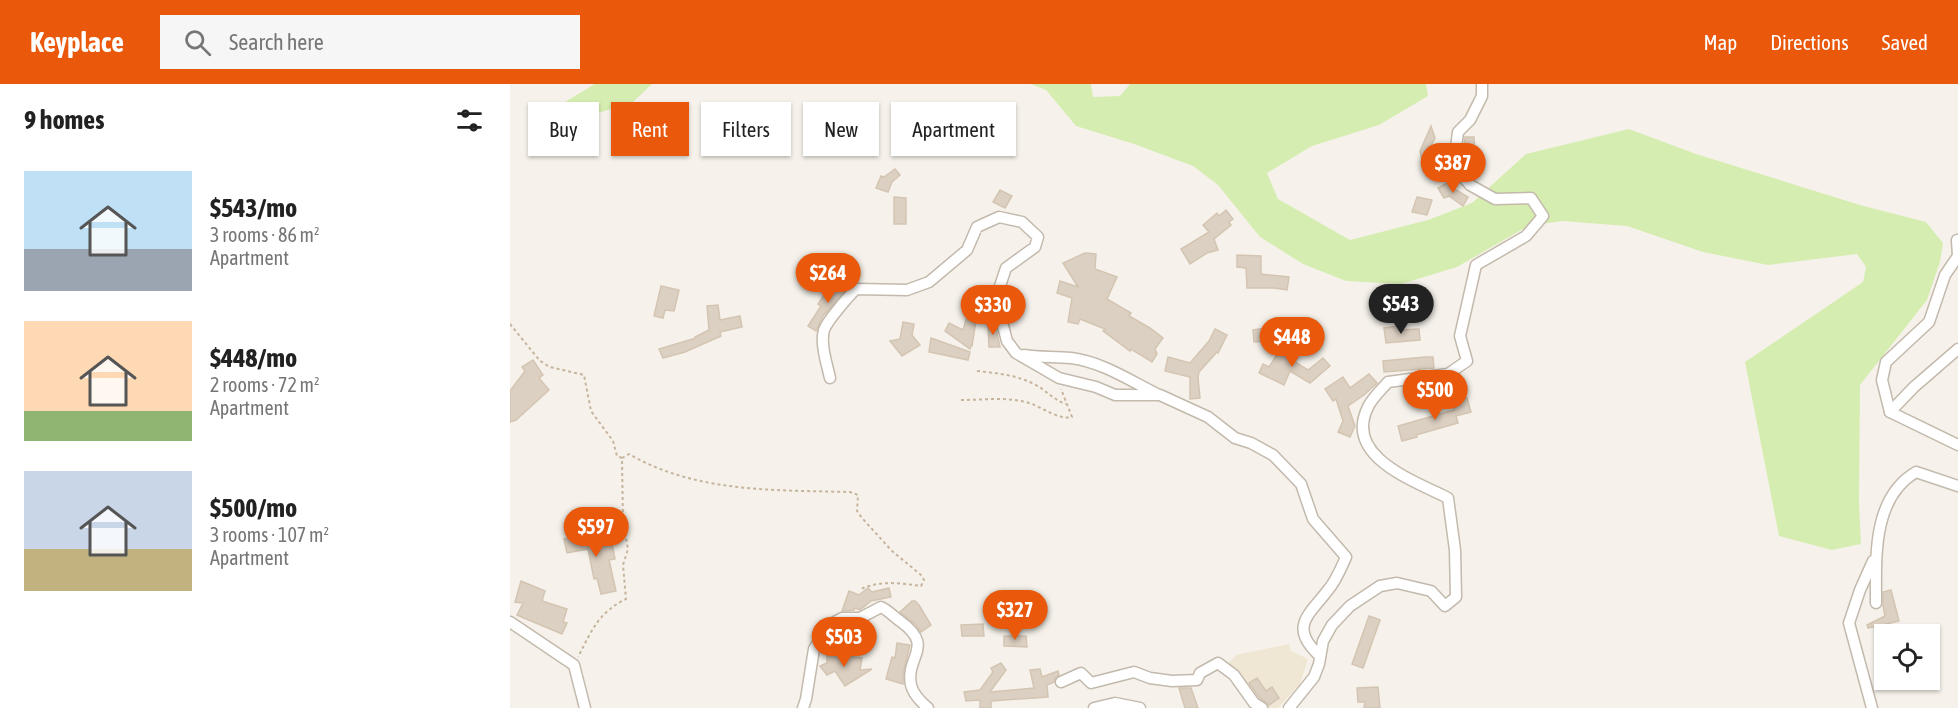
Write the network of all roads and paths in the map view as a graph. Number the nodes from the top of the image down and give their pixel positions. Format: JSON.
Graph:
{"nodes":[{"id":1,"x":1482,"y":84,"type":"edge"},
{"id":2,"x":1957,"y":240,"type":"edge"},
{"id":3,"x":510,"y":324,"type":"edge"},
{"id":4,"x":1958,"y":349,"type":"edge"},
{"id":5,"x":1016,"y":353,"type":"junction"},
{"id":6,"x":977,"y":371,"type":"dead end"},
{"id":7,"x":830,"y":378,"type":"dead end"},
{"id":8,"x":1059,"y":378,"type":"junction"},
{"id":9,"x":1160,"y":395,"type":"junction"},
{"id":10,"x":961,"y":400,"type":"dead end"},
{"id":11,"x":1066,"y":405,"type":"junction"},
{"id":12,"x":1890,"y":412,"type":"junction"},
{"id":13,"x":1958,"y":445,"type":"edge"},
{"id":14,"x":622,"y":458,"type":"junction"},
{"id":15,"x":1958,"y":486,"type":"edge"},
{"id":16,"x":1877,"y":552,"type":"junction"},
{"id":17,"x":860,"y":590,"type":"dead end"},
{"id":18,"x":1876,"y":603,"type":"dead end"},
{"id":19,"x":510,"y":622,"type":"edge"},
{"id":20,"x":1320,"y":656,"type":"junction"},
{"id":21,"x":574,"y":665,"type":"junction"},
{"id":22,"x":1061,"y":682,"type":"dead end"},
{"id":23,"x":585,"y":708,"type":"edge"},
{"id":24,"x":802,"y":708,"type":"edge"},
{"id":25,"x":928,"y":708,"type":"edge"},
{"id":26,"x":1094,"y":708,"type":"edge"},
{"id":27,"x":1140,"y":708,"type":"edge"},
{"id":28,"x":1262,"y":708,"type":"edge"},
{"id":29,"x":1289,"y":708,"type":"edge"},
{"id":30,"x":1872,"y":708,"type":"edge"}],
"edges":[{"from":1,"to":20,"type":"street"},
{"from":2,"to":12,"type":"street"},
{"from":3,"to":14,"type":"path"},
{"from":4,"to":12,"type":"street"},
{"from":5,"to":7,"type":"street"},
{"from":5,"to":8,"type":"street"},
{"from":5,"to":9,"type":"street"},
{"from":6,"to":11,"type":"path"},
{"from":8,"to":9,"type":"street"},
{"from":8,"to":11,"type":"path"},
{"from":9,"to":20,"type":"street"},
{"from":10,"to":11,"type":"path"},
{"from":12,"to":13,"type":"street"},
{"from":14,"to":17,"type":"path"},
{"from":14,"to":21,"type":"path"},
{"from":15,"to":16,"type":"street"},
{"from":16,"to":18,"type":"street"},
{"from":16,"to":30,"type":"street"},
{"from":19,"to":21,"type":"street"},
{"from":20,"to":29,"type":"street"},
{"from":21,"to":23,"type":"street"},
{"from":22,"to":28,"type":"street"},
{"from":24,"to":25,"type":"street"},
{"from":26,"to":27,"type":"street"}]}
